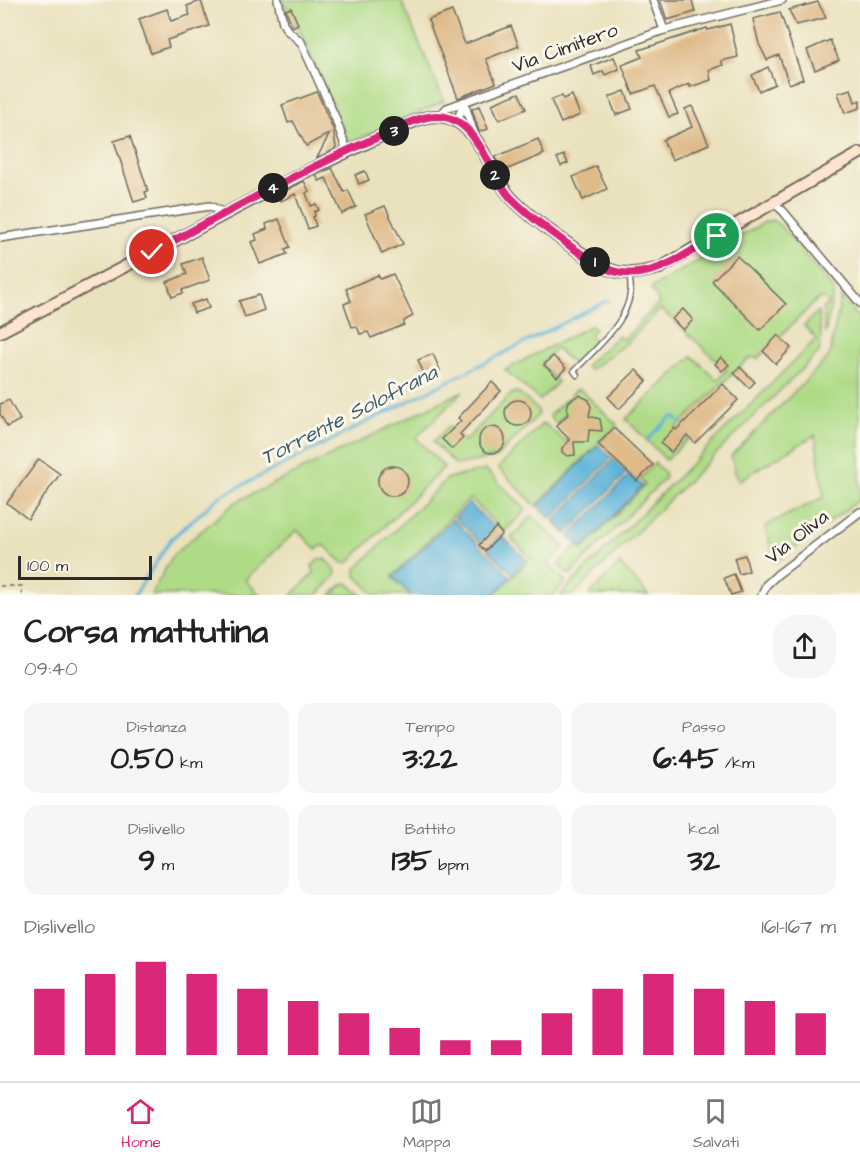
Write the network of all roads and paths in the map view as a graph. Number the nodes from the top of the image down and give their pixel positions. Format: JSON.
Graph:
{"nodes":[{"id":1,"x":278,"y":0,"type":"edge"},
{"id":2,"x":653,"y":0,"type":"edge"},
{"id":3,"x":782,"y":0,"type":"edge"},
{"id":4,"x":664,"y":30,"type":"junction"},
{"id":5,"x":464,"y":102,"type":"junction"},
{"id":6,"x":439,"y":116,"type":"junction"},
{"id":7,"x":457,"y":122,"type":"junction"},
{"id":8,"x":476,"y":139,"type":"junction"},
{"id":9,"x":347,"y":151,"type":"junction"},
{"id":10,"x":860,"y":153,"type":"edge"},
{"id":11,"x":774,"y":203,"type":"junction"},
{"id":12,"x":226,"y":214,"type":"junction"},
{"id":13,"x":0,"y":238,"type":"edge"},
{"id":14,"x":628,"y":273,"type":"junction"},
{"id":15,"x":860,"y":303,"type":"edge"},
{"id":16,"x":0,"y":332,"type":"edge"},
{"id":17,"x":578,"y":375,"type":"dead end"},
{"id":18,"x":860,"y":512,"type":"edge"},
{"id":19,"x":0,"y":586,"type":"edge"},
{"id":20,"x":22,"y":595,"type":"edge"},
{"id":21,"x":762,"y":595,"type":"edge"}],
"edges":[{"from":1,"to":9,"type":"street"},
{"from":2,"to":4,"type":"street"},
{"from":3,"to":4,"type":"street","name":"Via Cimitero"},
{"from":4,"to":5,"type":"street","name":"Via Cimitero"},
{"from":5,"to":6,"type":"street","name":"Via Cimitero"},
{"from":5,"to":7,"type":"street"},
{"from":5,"to":8,"type":"street"},
{"from":6,"to":7,"type":"main road"},
{"from":6,"to":9,"type":"main road"},
{"from":7,"to":8,"type":"main road"},
{"from":8,"to":14,"type":"main road"},
{"from":9,"to":12,"type":"main road"},
{"from":10,"to":11,"type":"main road"},
{"from":11,"to":14,"type":"main road"},
{"from":11,"to":15,"type":"street"},
{"from":12,"to":13,"type":"street"},
{"from":12,"to":16,"type":"main road"},
{"from":14,"to":17,"type":"lane"},
{"from":18,"to":21,"type":"street","name":"Via Oliva"},
{"from":19,"to":20,"type":"path"}]}
